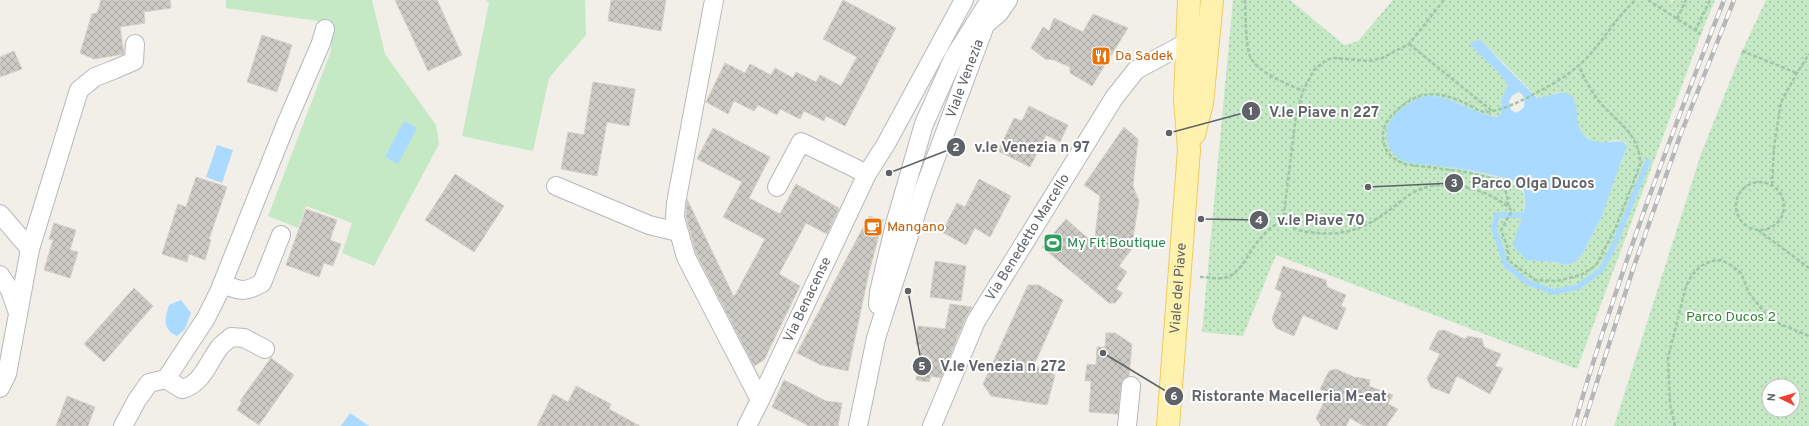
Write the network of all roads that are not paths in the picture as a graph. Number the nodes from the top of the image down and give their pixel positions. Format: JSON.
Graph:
{"nodes":[{"id":1,"x":714,"y":0,"type":"edge"},
{"id":2,"x":964,"y":0,"type":"edge"},
{"id":3,"x":990,"y":0,"type":"edge"},
{"id":4,"x":1008,"y":0,"type":"edge"},
{"id":5,"x":1189,"y":0,"type":"edge"},
{"id":6,"x":1212,"y":0,"type":"edge"},
{"id":7,"x":985,"y":25,"type":"junction"},
{"id":8,"x":325,"y":29,"type":"dead end"},
{"id":9,"x":1210,"y":29,"type":"junction"},
{"id":10,"x":1188,"y":43,"type":"junction"},
{"id":11,"x":135,"y":44,"type":"dead end"},
{"id":12,"x":924,"y":124,"type":"junction"},
{"id":13,"x":886,"y":144,"type":"junction"},
{"id":14,"x":1189,"y":150,"type":"junction"},
{"id":15,"x":914,"y":156,"type":"junction"},
{"id":16,"x":867,"y":174,"type":"junction"},
{"id":17,"x":556,"y":186,"type":"dead end"},
{"id":18,"x":777,"y":187,"type":"dead end"},
{"id":19,"x":0,"y":214,"type":"edge"},
{"id":20,"x":678,"y":232,"type":"junction"},
{"id":21,"x":281,"y":234,"type":"dead end"},
{"id":22,"x":30,"y":249,"type":"junction"},
{"id":23,"x":0,"y":275,"type":"edge"},
{"id":24,"x":222,"y":284,"type":"junction"},
{"id":25,"x":18,"y":313,"type":"junction"},
{"id":26,"x":876,"y":338,"type":"junction"},
{"id":27,"x":265,"y":350,"type":"dead end"},
{"id":28,"x":4,"y":362,"type":"edge"},
{"id":29,"x":166,"y":379,"type":"junction"},
{"id":30,"x":0,"y":388,"type":"edge"},
{"id":31,"x":760,"y":400,"type":"junction"},
{"id":32,"x":123,"y":426,"type":"edge"},
{"id":33,"x":747,"y":426,"type":"edge"},
{"id":34,"x":858,"y":426,"type":"edge"},
{"id":35,"x":932,"y":426,"type":"edge"},
{"id":36,"x":1127,"y":426,"type":"edge"},
{"id":37,"x":1137,"y":426,"type":"edge"},
{"id":38,"x":1168,"y":426,"type":"edge"}],
"edges":[{"from":1,"to":20,"type":"street"},
{"from":2,"to":13,"type":"street","name":"Via Benacense"},
{"from":3,"to":12,"type":"street","name":"Viale Venezia"},
{"from":4,"to":7,"type":"street","name":"Viale Venezia"},
{"from":5,"to":10,"type":"main road","name":"Viale del Piave"},
{"from":6,"to":9,"type":"main road","name":"Viale del Piave"},
{"from":7,"to":12,"type":"street","name":"Viale Venezia"},
{"from":7,"to":26,"type":"street","name":"Viale Venezia"},
{"from":8,"to":24,"type":"street"},
{"from":9,"to":10,"type":"street","name":"Via Benedetto Marcello"},
{"from":9,"to":14,"type":"main road","name":"Viale del Piave"},
{"from":10,"to":14,"type":"main road","name":"Viale del Piave"},
{"from":10,"to":35,"type":"street","name":"Via Benedetto Marcello"},
{"from":11,"to":22,"type":"street"},
{"from":12,"to":13,"type":"street","name":"Via Benacense"},
{"from":12,"to":15,"type":"street","name":"Viale Venezia"},
{"from":13,"to":15,"type":"street"},
{"from":13,"to":16,"type":"street","name":"Via Benacense"},
{"from":14,"to":38,"type":"main road","name":"Viale del Piave"},
{"from":15,"to":26,"type":"street","name":"Viale Venezia"},
{"from":16,"to":18,"type":"street"},
{"from":16,"to":31,"type":"street","name":"Via Benacense"},
{"from":17,"to":20,"type":"street"},
{"from":19,"to":22,"type":"street"},
{"from":20,"to":31,"type":"street"},
{"from":21,"to":24,"type":"street"},
{"from":22,"to":25,"type":"street"},
{"from":23,"to":25,"type":"street"},
{"from":24,"to":29,"type":"street"},
{"from":25,"to":28,"type":"street"},
{"from":26,"to":34,"type":"street","name":"Viale Venezia"},
{"from":27,"to":29,"type":"street"},
{"from":28,"to":30,"type":"street"},
{"from":29,"to":32,"type":"street"},
{"from":31,"to":33,"type":"street","name":"Via Benacense"},
{"from":36,"to":37,"type":"street"}]}
